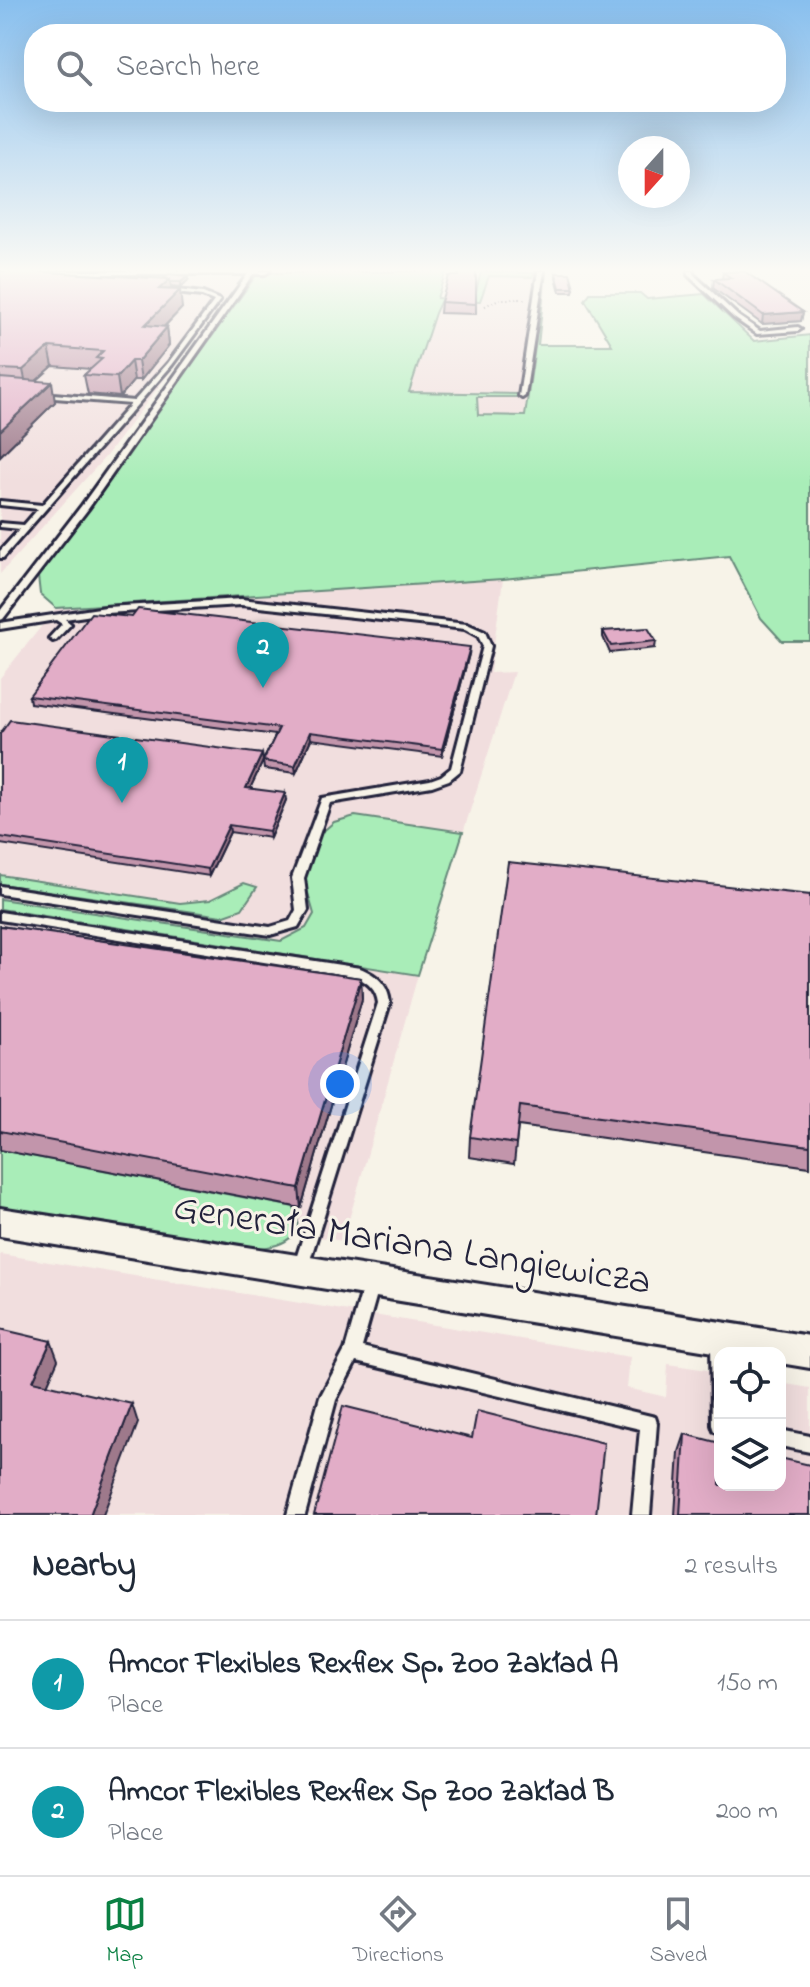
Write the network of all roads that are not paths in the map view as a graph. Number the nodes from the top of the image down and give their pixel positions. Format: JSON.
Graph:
{"nodes":[{"id":1,"x":186,"y":342,"type":"edge"},
{"id":2,"x":203,"y":342,"type":"edge"},
{"id":3,"x":530,"y":342,"type":"edge"},
{"id":4,"x":33,"y":394,"type":"edge"},
{"id":5,"x":522,"y":396,"type":"dead end"},
{"id":6,"x":136,"y":403,"type":"junction"},
{"id":7,"x":0,"y":503,"type":"edge"},
{"id":8,"x":44,"y":507,"type":"junction"},
{"id":9,"x":0,"y":525,"type":"edge"},
{"id":10,"x":26,"y":527,"type":"junction"},
{"id":11,"x":0,"y":556,"type":"edge"},
{"id":12,"x":0,"y":617,"type":"edge"},
{"id":13,"x":56,"y":618,"type":"junction"},
{"id":14,"x":0,"y":626,"type":"edge"},
{"id":15,"x":53,"y":638,"type":"dead end"},
{"id":16,"x":0,"y":890,"type":"edge"},
{"id":17,"x":0,"y":916,"type":"edge"},
{"id":18,"x":0,"y":1222,"type":"edge"},
{"id":19,"x":300,"y":1270,"type":"junction"},
{"id":20,"x":372,"y":1281,"type":"junction"},
{"id":21,"x":719,"y":1338,"type":"junction"},
{"id":22,"x":810,"y":1352,"type":"edge"},
{"id":23,"x":352,"y":1353,"type":"junction"},
{"id":24,"x":720,"y":1419,"type":"edge"},
{"id":25,"x":786,"y":1439,"type":"edge"},
{"id":26,"x":810,"y":1444,"type":"edge"},
{"id":27,"x":296,"y":1515,"type":"edge"},
{"id":28,"x":641,"y":1515,"type":"edge"}],
"edges":[{"from":1,"to":6,"type":"lane"},
{"from":2,"to":12,"type":"lane"},
{"from":3,"to":5,"type":"lane"},
{"from":4,"to":6,"type":"lane"},
{"from":6,"to":8,"type":"lane"},
{"from":7,"to":8,"type":"lane"},
{"from":8,"to":10,"type":"lane"},
{"from":9,"to":10,"type":"lane"},
{"from":10,"to":11,"type":"lane"},
{"from":13,"to":14,"type":"lane"},
{"from":13,"to":15,"type":"lane"},
{"from":13,"to":16,"type":"lane"},
{"from":17,"to":19,"type":"lane"},
{"from":18,"to":19,"type":"street","name":"Generała Mariana Langiewicza"},
{"from":19,"to":20,"type":"street","name":"Generała Mariana Langiewicza"},
{"from":20,"to":21,"type":"street","name":"Generała Mariana Langiewicza"},
{"from":20,"to":23,"type":"lane"},
{"from":21,"to":22,"type":"street","name":"Generała Mariana Langiewicza"},
{"from":21,"to":24,"type":"lane"},
{"from":23,"to":27,"type":"lane"},
{"from":23,"to":28,"type":"lane"},
{"from":25,"to":26,"type":"lane"}]}
